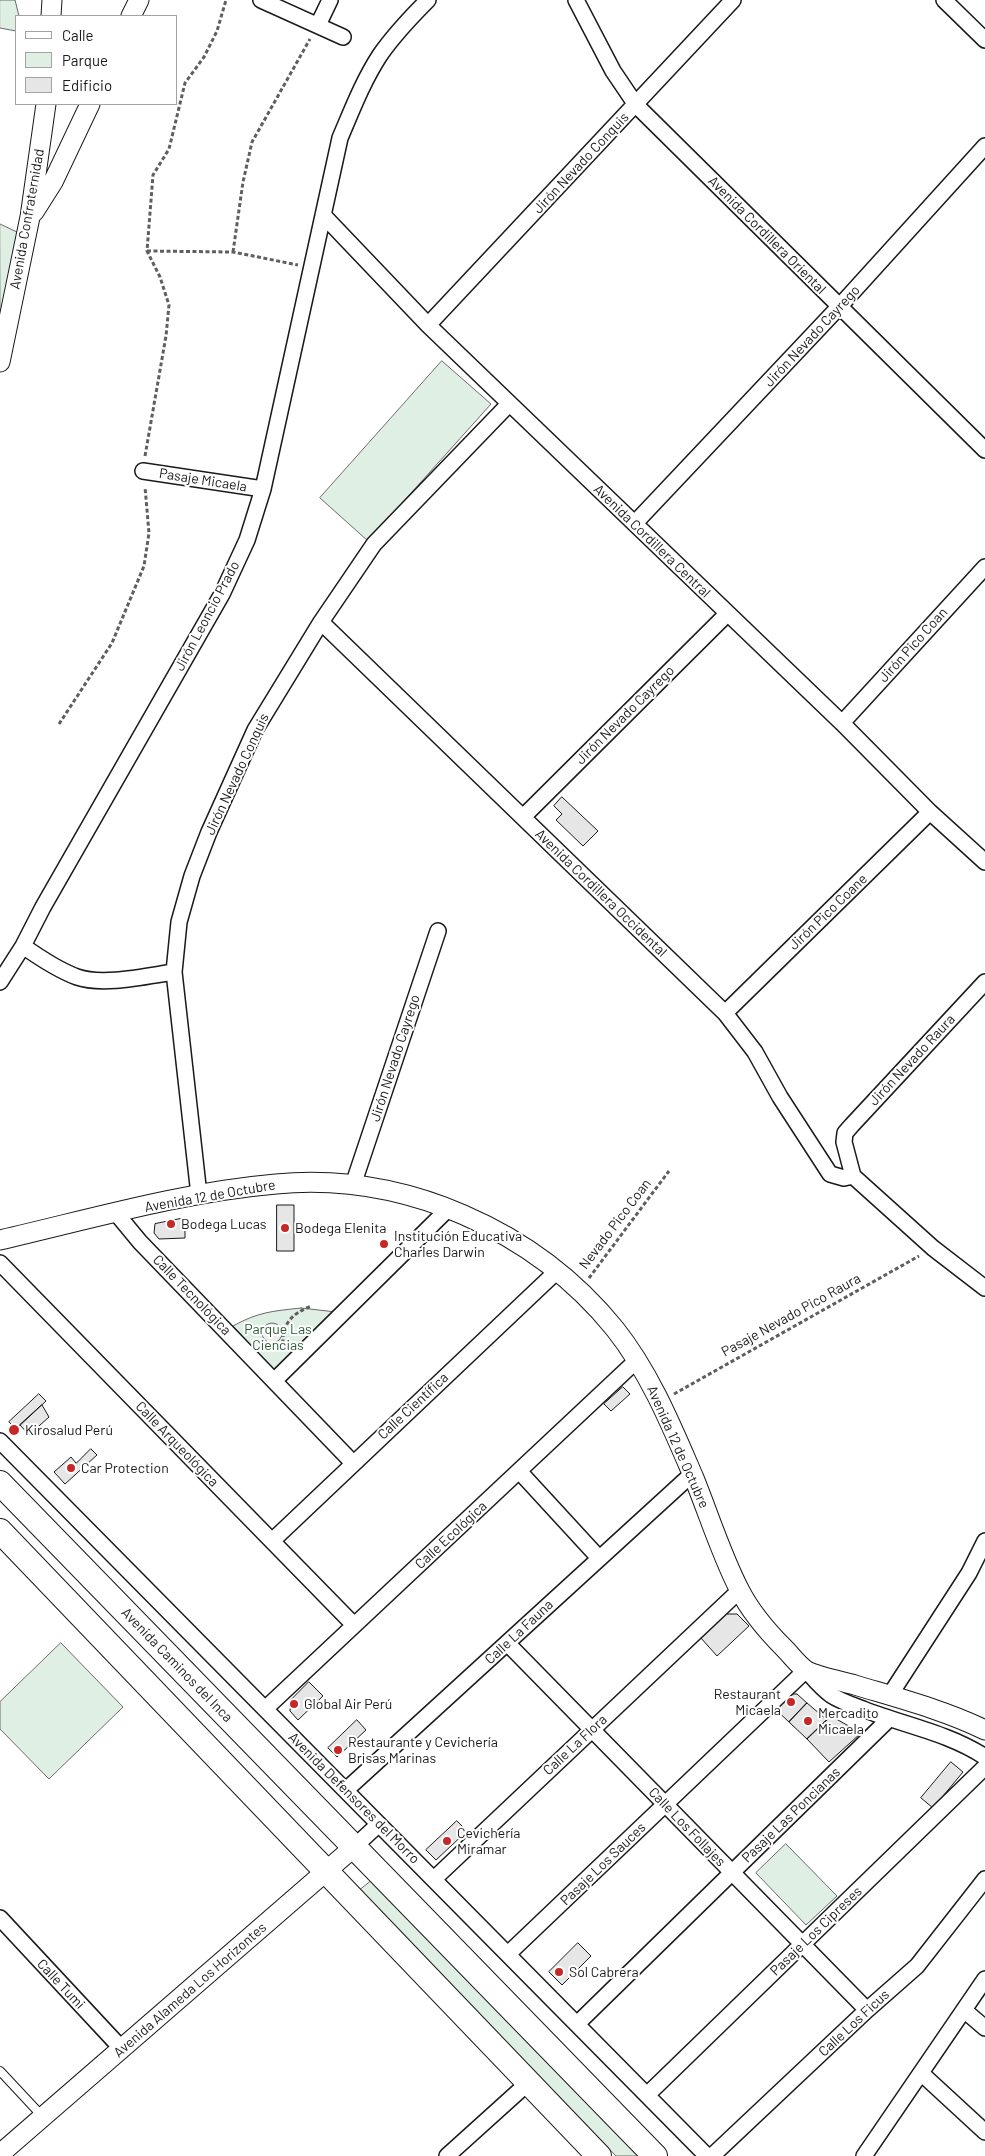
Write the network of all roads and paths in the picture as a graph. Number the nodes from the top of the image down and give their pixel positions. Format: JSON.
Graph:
{"nodes":[{"id":1,"x":52,"y":0,"type":"edge"},
{"id":2,"x":139,"y":0,"type":"edge"},
{"id":3,"x":226,"y":0,"type":"edge"},
{"id":4,"x":261,"y":0,"type":"edge"},
{"id":5,"x":330,"y":0,"type":"edge"},
{"id":6,"x":428,"y":0,"type":"edge"},
{"id":7,"x":576,"y":0,"type":"edge"},
{"id":8,"x":732,"y":0,"type":"edge"},
{"id":9,"x":944,"y":0,"type":"edge"},
{"id":10,"x":52,"y":15,"type":"edge"},
{"id":11,"x":132,"y":15,"type":"edge"},
{"id":12,"x":318,"y":26,"type":"junction"},
{"id":13,"x":343,"y":37,"type":"dead end"},
{"id":14,"x":985,"y":40,"type":"edge"},
{"id":15,"x":46,"y":105,"type":"edge"},
{"id":16,"x":90,"y":105,"type":"edge"},
{"id":17,"x":636,"y":106,"type":"junction"},
{"id":18,"x":985,"y":146,"type":"edge"},
{"id":19,"x":322,"y":215,"type":"junction"},
{"id":20,"x":30,"y":217,"type":"junction"},
{"id":21,"x":147,"y":251,"type":"junction"},
{"id":22,"x":233,"y":252,"type":"junction"},
{"id":23,"x":311,"y":268,"type":"junction"},
{"id":24,"x":839,"y":307,"type":"junction"},
{"id":25,"x":428,"y":326,"type":"junction"},
{"id":26,"x":0,"y":362,"type":"edge"},
{"id":27,"x":509,"y":404,"type":"junction"},
{"id":28,"x":985,"y":450,"type":"edge"},
{"id":29,"x":143,"y":471,"type":"junction"},
{"id":30,"x":264,"y":489,"type":"junction"},
{"id":31,"x":635,"y":524,"type":"junction"},
{"id":32,"x":985,"y":567,"type":"edge"},
{"id":33,"x":727,"y":614,"type":"junction"},
{"id":34,"x":321,"y":622,"type":"junction"},
{"id":35,"x":842,"y":723,"type":"junction"},
{"id":36,"x":59,"y":724,"type":"dead end"},
{"id":37,"x":930,"y":812,"type":"junction"},
{"id":38,"x":523,"y":817,"type":"junction"},
{"id":39,"x":985,"y":862,"type":"edge"},
{"id":40,"x":438,"y":931,"type":"dead end"},
{"id":41,"x":23,"y":946,"type":"junction"},
{"id":42,"x":174,"y":972,"type":"junction"},
{"id":43,"x":0,"y":982,"type":"edge"},
{"id":44,"x":985,"y":982,"type":"edge"},
{"id":45,"x":725,"y":1013,"type":"junction"},
{"id":46,"x":669,"y":1171,"type":"dead end"},
{"id":47,"x":853,"y":1176,"type":"junction"},
{"id":48,"x":353,"y":1185,"type":"junction"},
{"id":49,"x":199,"y":1195,"type":"junction"},
{"id":50,"x":449,"y":1208,"type":"junction"},
{"id":51,"x":116,"y":1213,"type":"junction"},
{"id":52,"x":0,"y":1240,"type":"edge"},
{"id":53,"x":933,"y":1248,"type":"junction"},
{"id":54,"x":0,"y":1263,"type":"edge"},
{"id":55,"x":556,"y":1272,"type":"junction"},
{"id":56,"x":985,"y":1288,"type":"edge"},
{"id":57,"x":580,"y":1291,"type":"junction"},
{"id":58,"x":312,"y":1306,"type":"dead end"},
{"id":59,"x":636,"y":1361,"type":"junction"},
{"id":60,"x":289,"y":1366,"type":"junction"},
{"id":61,"x":274,"y":1381,"type":"junction"},
{"id":62,"x":660,"y":1402,"type":"junction"},
{"id":63,"x":0,"y":1440,"type":"edge"},
{"id":64,"x":353,"y":1463,"type":"junction"},
{"id":65,"x":519,"y":1471,"type":"junction"},
{"id":66,"x":692,"y":1474,"type":"junction"},
{"id":67,"x":0,"y":1483,"type":"edge"},
{"id":68,"x":0,"y":1531,"type":"edge"},
{"id":69,"x":985,"y":1540,"type":"edge"},
{"id":70,"x":272,"y":1541,"type":"junction"},
{"id":71,"x":599,"y":1558,"type":"junction"},
{"id":72,"x":740,"y":1590,"type":"junction"},
{"id":73,"x":354,"y":1625,"type":"junction"},
{"id":74,"x":507,"y":1643,"type":"junction"},
{"id":75,"x":806,"y":1670,"type":"junction"},
{"id":76,"x":890,"y":1695,"type":"junction"},
{"id":77,"x":265,"y":1709,"type":"junction"},
{"id":78,"x":889,"y":1719,"type":"junction"},
{"id":79,"x":592,"y":1730,"type":"junction"},
{"id":80,"x":985,"y":1730,"type":"edge"},
{"id":81,"x":985,"y":1757,"type":"edge"},
{"id":82,"x":985,"y":1767,"type":"edge"},
{"id":83,"x":346,"y":1790,"type":"junction"},
{"id":84,"x":665,"y":1804,"type":"junction"},
{"id":85,"x":379,"y":1824,"type":"junction"},
{"id":86,"x":354,"y":1847,"type":"junction"},
{"id":87,"x":326,"y":1872,"type":"junction"},
{"id":88,"x":732,"y":1872,"type":"junction"},
{"id":89,"x":434,"y":1879,"type":"junction"},
{"id":90,"x":985,"y":1879,"type":"edge"},
{"id":91,"x":0,"y":1918,"type":"edge"},
{"id":92,"x":803,"y":1944,"type":"junction"},
{"id":93,"x":508,"y":1954,"type":"junction"},
{"id":94,"x":985,"y":1979,"type":"edge"},
{"id":95,"x":867,"y":2010,"type":"junction"},
{"id":96,"x":964,"y":2010,"type":"junction"},
{"id":97,"x":581,"y":2020,"type":"junction"},
{"id":98,"x":985,"y":2028,"type":"edge"},
{"id":99,"x":122,"y":2049,"type":"junction"},
{"id":100,"x":0,"y":2071,"type":"edge"},
{"id":101,"x":921,"y":2073,"type":"junction"},
{"id":102,"x":530,"y":2082,"type":"junction"},
{"id":103,"x":647,"y":2096,"type":"junction"},
{"id":104,"x":43,"y":2117,"type":"junction"},
{"id":105,"x":985,"y":2132,"type":"edge"},
{"id":106,"x":0,"y":2154,"type":"edge"},
{"id":107,"x":448,"y":2156,"type":"edge"},
{"id":108,"x":599,"y":2156,"type":"edge"},
{"id":109,"x":655,"y":2156,"type":"edge"},
{"id":110,"x":707,"y":2156,"type":"edge"},
{"id":111,"x":712,"y":2156,"type":"edge"},
{"id":112,"x":864,"y":2156,"type":"edge"}],
"edges":[{"from":1,"to":10,"type":"street"},
{"from":2,"to":11,"type":"street"},
{"from":3,"to":21,"type":"path"},
{"from":4,"to":12,"type":"street"},
{"from":5,"to":12,"type":"street"},
{"from":6,"to":19,"type":"street","name":"Jirón Leoncio Prado"},
{"from":7,"to":17,"type":"street","name":"Avenida Cordillera Oriental"},
{"from":8,"to":17,"type":"street","name":"Jirón Nevado Conquis"},
{"from":9,"to":14,"type":"street"},
{"from":12,"to":13,"type":"street"},
{"from":12,"to":22,"type":"path"},
{"from":15,"to":20,"type":"street","name":"Avenida Confraternidad"},
{"from":16,"to":20,"type":"street"},
{"from":17,"to":24,"type":"street","name":"Avenida Cordillera Oriental"},
{"from":17,"to":25,"type":"street","name":"Jirón Nevado Conquis"},
{"from":18,"to":24,"type":"street","name":"Jirón Nevado Cayrego"},
{"from":19,"to":23,"type":"street","name":"Jirón Leoncio Prado"},
{"from":19,"to":25,"type":"street","name":"Avenida Cordillera Central"},
{"from":20,"to":26,"type":"street","name":"Avenida Confraternidad"},
{"from":21,"to":22,"type":"path"},
{"from":21,"to":29,"type":"path"},
{"from":22,"to":23,"type":"path"},
{"from":23,"to":30,"type":"street","name":"Jirón Leoncio Prado"},
{"from":24,"to":28,"type":"street","name":"Avenida Cordillera Oriental"},
{"from":24,"to":31,"type":"street","name":"Jirón Nevado Cayrego"},
{"from":25,"to":27,"type":"street","name":"Avenida Cordillera Central"},
{"from":27,"to":31,"type":"street","name":"Avenida Cordillera Central"},
{"from":27,"to":34,"type":"street","name":"Jirón Nevado Conquis"},
{"from":29,"to":30,"type":"street","name":"Pasaje Micaela"},
{"from":29,"to":36,"type":"path"},
{"from":30,"to":41,"type":"street","name":"Jirón Leoncio Prado"},
{"from":31,"to":33,"type":"street","name":"Avenida Cordillera Central"},
{"from":32,"to":35,"type":"street","name":"Jirón Pico Coan"},
{"from":33,"to":35,"type":"street","name":"Avenida Cordillera Central"},
{"from":33,"to":38,"type":"street","name":"Jirón Nevado Cayrego"},
{"from":34,"to":38,"type":"street","name":"Avenida Cordillera Occidental"},
{"from":34,"to":42,"type":"street","name":"Jirón Nevado Conquis"},
{"from":35,"to":37,"type":"street","name":"Avenida Cordillera Central"},
{"from":37,"to":39,"type":"street","name":"Avenida Cordillera Central"},
{"from":37,"to":45,"type":"street","name":"Jirón Pico Coane"},
{"from":38,"to":45,"type":"street","name":"Avenida Cordillera Occidental"},
{"from":40,"to":48,"type":"street","name":"Jirón Nevado Cayrego"},
{"from":41,"to":42,"type":"street"},
{"from":41,"to":43,"type":"street","name":"Jirón Leoncio Prado"},
{"from":42,"to":49,"type":"street","name":"Jirón Nevado Conquis"},
{"from":44,"to":47,"type":"street","name":"Jirón Nevado Raura"},
{"from":45,"to":47,"type":"street","name":"Avenida Cordillera Occidental"},
{"from":46,"to":57,"type":"path","name":"Nevado Pico Coan"},
{"from":47,"to":53,"type":"street"},
{"from":48,"to":49,"type":"street","name":"Avenida 12 de Octubre"},
{"from":48,"to":50,"type":"street","name":"Avenida 12 de Octubre"},
{"from":49,"to":51,"type":"street","name":"Avenida 12 de Octubre"},
{"from":50,"to":55,"type":"street","name":"Avenida 12 de Octubre"},
{"from":50,"to":60,"type":"street"},
{"from":51,"to":52,"type":"street","name":"Avenida 12 de Octubre"},
{"from":51,"to":61,"type":"street","name":"Calle Tecnológica"},
{"from":53,"to":56,"type":"street"},
{"from":53,"to":62,"type":"path","name":"Pasaje Nevado Pico Raura"},
{"from":54,"to":70,"type":"street","name":"Calle Arqueológica"},
{"from":55,"to":57,"type":"street","name":"Avenida 12 de Octubre"},
{"from":55,"to":64,"type":"street","name":"Calle Científica"},
{"from":57,"to":59,"type":"street","name":"Avenida 12 de Octubre"},
{"from":58,"to":60,"type":"path"},
{"from":59,"to":62,"type":"street","name":"Avenida 12 de Octubre"},
{"from":59,"to":65,"type":"street","name":"Calle Ecológica"},
{"from":60,"to":61,"type":"street"},
{"from":61,"to":64,"type":"street","name":"Calle Tecnológica"},
{"from":62,"to":66,"type":"street","name":"Avenida 12 de Octubre"},
{"from":63,"to":77,"type":"street","name":"Avenida Defensores del Morro"},
{"from":64,"to":70,"type":"street","name":"Calle Científica"},
{"from":65,"to":71,"type":"street"},
{"from":65,"to":73,"type":"street","name":"Calle Ecológica"},
{"from":66,"to":71,"type":"street","name":"Calle La Fauna"},
{"from":66,"to":72,"type":"street","name":"Avenida 12 de Octubre"},
{"from":67,"to":86,"type":"main road","name":"Avenida Caminos del Inca"},
{"from":68,"to":87,"type":"main road"},
{"from":69,"to":76,"type":"street"},
{"from":70,"to":73,"type":"street","name":"Calle Arqueológica"},
{"from":71,"to":74,"type":"street","name":"Calle La Fauna"},
{"from":72,"to":75,"type":"street","name":"Avenida 12 de Octubre"},
{"from":72,"to":79,"type":"street","name":"Calle La Flora"},
{"from":73,"to":77,"type":"street","name":"Calle Ecológica"},
{"from":74,"to":79,"type":"street","name":"Calle Los Follajes"},
{"from":74,"to":83,"type":"street","name":"Calle La Fauna"},
{"from":75,"to":76,"type":"street","name":"Avenida 12 de Octubre"},
{"from":75,"to":78,"type":"street","name":"Avenida 12 de Octubre"},
{"from":75,"to":84,"type":"street","name":"Pasaje Los Sauces"},
{"from":76,"to":80,"type":"street","name":"Avenida 12 de Octubre"},
{"from":77,"to":83,"type":"street","name":"Avenida Defensores del Morro"},
{"from":78,"to":81,"type":"street","name":"Avenida 12 de Octubre"},
{"from":78,"to":88,"type":"street","name":"Pasaje Las Poncianas"},
{"from":79,"to":84,"type":"street","name":"Calle Los Follajes"},
{"from":79,"to":89,"type":"street","name":"Calle La Flora"},
{"from":82,"to":92,"type":"street","name":"Pasaje Los Cipreses"},
{"from":83,"to":85,"type":"street","name":"Avenida Defensores del Morro"},
{"from":84,"to":88,"type":"street","name":"Calle Los Follajes"},
{"from":84,"to":93,"type":"street","name":"Pasaje Los Sauces"},
{"from":85,"to":86,"type":"street","name":"Avenida Alameda Los Horizontes"},
{"from":85,"to":89,"type":"street","name":"Avenida Defensores del Morro"},
{"from":86,"to":87,"type":"street","name":"Avenida Alameda Los Horizontes"},
{"from":86,"to":109,"type":"main road","name":"Avenida Caminos del Inca"},
{"from":87,"to":99,"type":"street","name":"Avenida Alameda Los Horizontes"},
{"from":87,"to":102,"type":"main road"},
{"from":88,"to":92,"type":"street","name":"Calle Los Follajes"},
{"from":88,"to":97,"type":"street","name":"Pasaje Las Poncianas"},
{"from":89,"to":93,"type":"street","name":"Avenida Defensores del Morro"},
{"from":90,"to":95,"type":"street","name":"Calle Los Ficus"},
{"from":91,"to":99,"type":"street","name":"Calle Tumi"},
{"from":92,"to":95,"type":"street","name":"Calle Los Follajes"},
{"from":92,"to":103,"type":"street","name":"Pasaje Los Cipreses"},
{"from":93,"to":97,"type":"street","name":"Avenida Defensores del Morro"},
{"from":94,"to":96,"type":"street"},
{"from":95,"to":111,"type":"street","name":"Calle Los Ficus"},
{"from":96,"to":98,"type":"street"},
{"from":96,"to":101,"type":"street"},
{"from":97,"to":103,"type":"street","name":"Avenida Defensores del Morro"},
{"from":99,"to":104,"type":"street","name":"Avenida Alameda Los Horizontes"},
{"from":100,"to":104,"type":"lane"},
{"from":101,"to":105,"type":"street"},
{"from":101,"to":112,"type":"street"},
{"from":102,"to":107,"type":"street"},
{"from":102,"to":108,"type":"main road"},
{"from":103,"to":110,"type":"street","name":"Avenida Defensores del Morro"},
{"from":104,"to":106,"type":"street","name":"Avenida Alameda Los Horizontes"}]}
